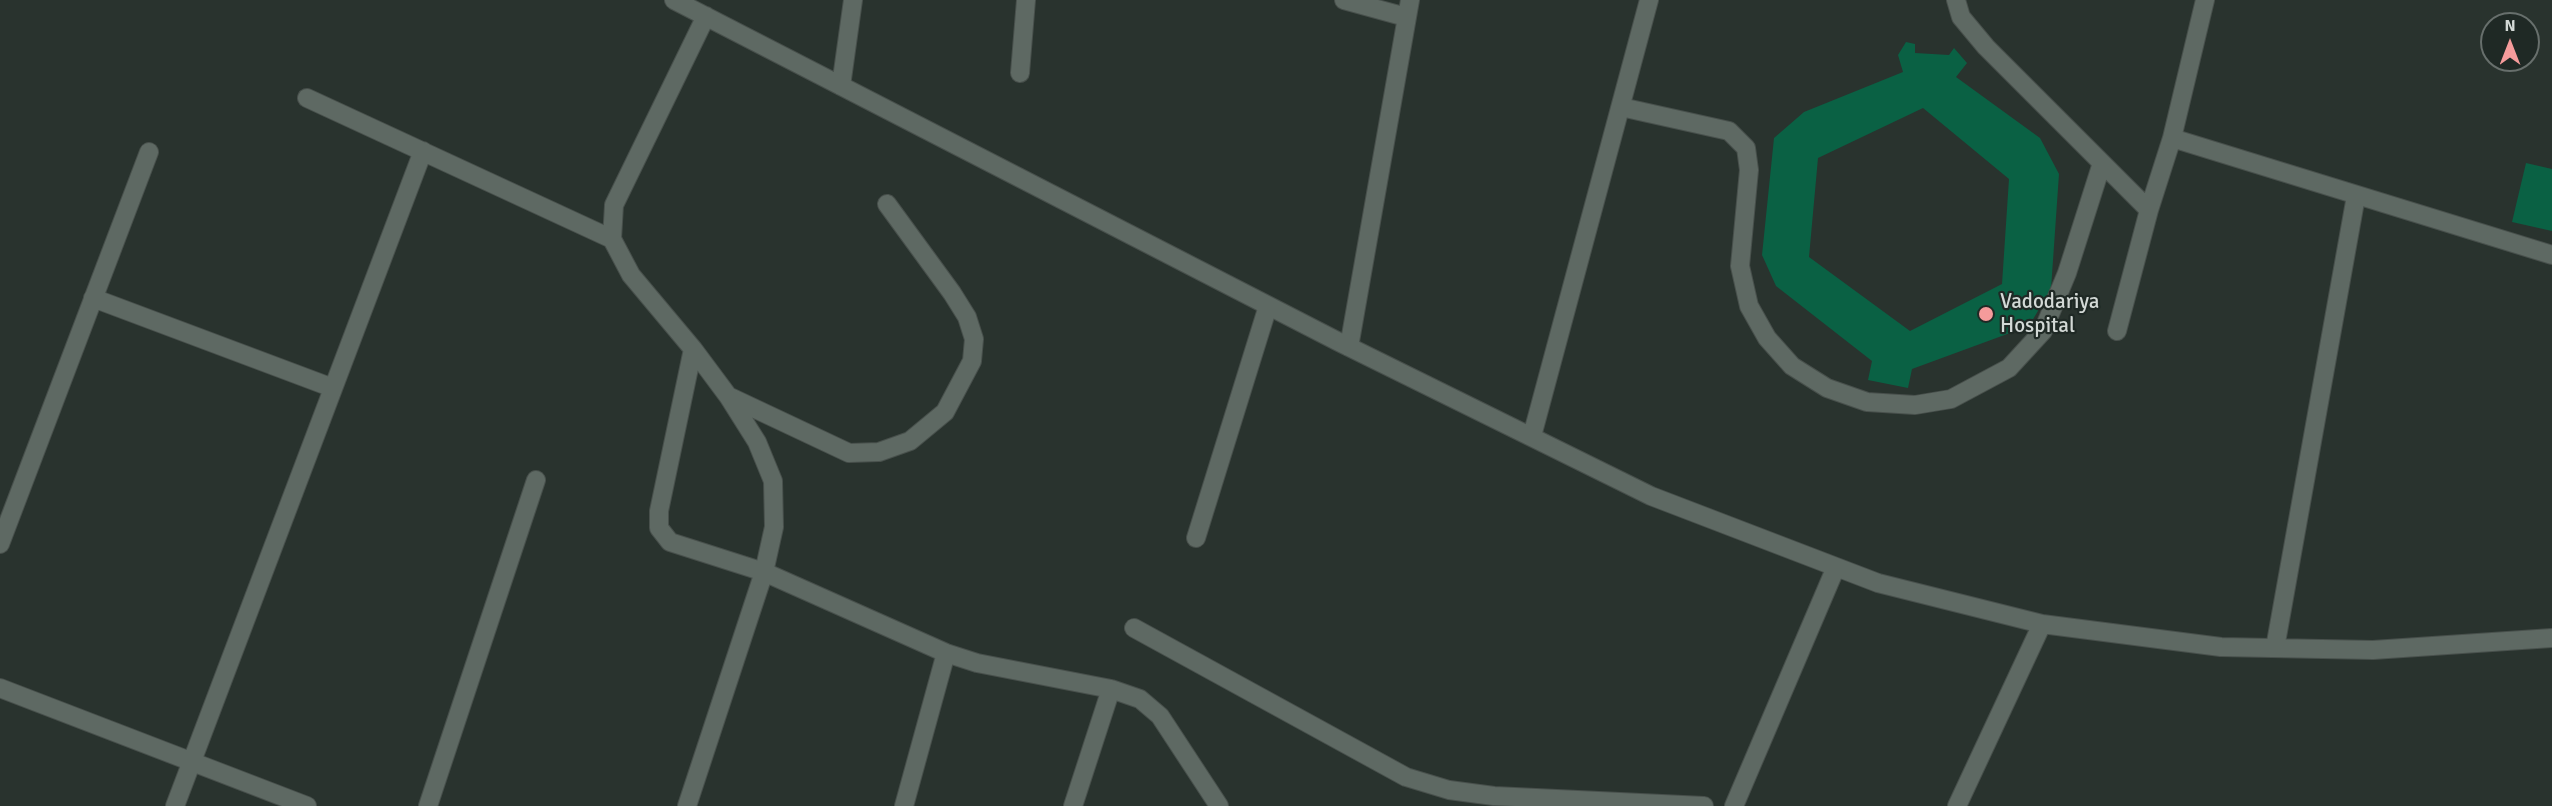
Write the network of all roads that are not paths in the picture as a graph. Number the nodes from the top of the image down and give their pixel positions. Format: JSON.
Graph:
{"nodes":[{"id":1,"x":674,"y":0,"type":"edge"},
{"id":2,"x":853,"y":0,"type":"edge"},
{"id":3,"x":1026,"y":0,"type":"edge"},
{"id":4,"x":1344,"y":0,"type":"edge"},
{"id":5,"x":1649,"y":0,"type":"edge"},
{"id":6,"x":1956,"y":0,"type":"edge"},
{"id":7,"x":2205,"y":0,"type":"edge"},
{"id":8,"x":1408,"y":8,"type":"edge"},
{"id":9,"x":706,"y":16,"type":"junction"},
{"id":10,"x":1020,"y":73,"type":"dead end"},
{"id":11,"x":841,"y":86,"type":"junction"},
{"id":12,"x":307,"y":98,"type":"dead end"},
{"id":13,"x":1621,"y":107,"type":"junction"},
{"id":14,"x":2172,"y":138,"type":"junction"},
{"id":15,"x":423,"y":151,"type":"junction"},
{"id":16,"x":149,"y":152,"type":"dead end"},
{"id":17,"x":2103,"y":164,"type":"junction"},
{"id":18,"x":2356,"y":196,"type":"junction"},
{"id":19,"x":887,"y":204,"type":"dead end"},
{"id":20,"x":2149,"y":210,"type":"junction"},
{"id":21,"x":612,"y":239,"type":"junction"},
{"id":22,"x":2552,"y":255,"type":"edge"},
{"id":23,"x":93,"y":298,"type":"junction"},
{"id":24,"x":1268,"y":306,"type":"junction"},
{"id":25,"x":2117,"y":332,"type":"dead end"},
{"id":26,"x":1349,"y":347,"type":"junction"},
{"id":27,"x":693,"y":349,"type":"junction"},
{"id":28,"x":333,"y":388,"type":"junction"},
{"id":29,"x":728,"y":396,"type":"junction"},
{"id":30,"x":1532,"y":436,"type":"junction"},
{"id":31,"x":536,"y":480,"type":"dead end"},
{"id":32,"x":1196,"y":538,"type":"dead end"},
{"id":33,"x":0,"y":544,"type":"edge"},
{"id":34,"x":1836,"y":567,"type":"junction"},
{"id":35,"x":764,"y":572,"type":"junction"},
{"id":36,"x":2042,"y":624,"type":"junction"},
{"id":37,"x":1134,"y":628,"type":"dead end"},
{"id":38,"x":2552,"y":638,"type":"edge"},
{"id":39,"x":2275,"y":648,"type":"junction"},
{"id":40,"x":946,"y":653,"type":"junction"},
{"id":41,"x":0,"y":688,"type":"edge"},
{"id":42,"x":1111,"y":689,"type":"junction"},
{"id":43,"x":191,"y":762,"type":"junction"},
{"id":44,"x":175,"y":806,"type":"edge"},
{"id":45,"x":307,"y":806,"type":"edge"},
{"id":46,"x":428,"y":806,"type":"edge"},
{"id":47,"x":687,"y":806,"type":"edge"},
{"id":48,"x":904,"y":806,"type":"edge"},
{"id":49,"x":1073,"y":806,"type":"edge"},
{"id":50,"x":1219,"y":806,"type":"edge"},
{"id":51,"x":1704,"y":806,"type":"edge"},
{"id":52,"x":1734,"y":806,"type":"edge"},
{"id":53,"x":1957,"y":806,"type":"edge"}],
"edges":[{"from":1,"to":9,"type":"street"},
{"from":2,"to":11,"type":"street"},
{"from":3,"to":10,"type":"street"},
{"from":4,"to":8,"type":"street"},
{"from":5,"to":13,"type":"street"},
{"from":6,"to":17,"type":"street"},
{"from":7,"to":14,"type":"street"},
{"from":8,"to":26,"type":"street"},
{"from":9,"to":11,"type":"street"},
{"from":9,"to":21,"type":"street"},
{"from":11,"to":24,"type":"street"},
{"from":12,"to":15,"type":"street"},
{"from":13,"to":17,"type":"street"},
{"from":13,"to":30,"type":"street"},
{"from":14,"to":18,"type":"street"},
{"from":14,"to":20,"type":"street"},
{"from":15,"to":21,"type":"street"},
{"from":15,"to":28,"type":"street"},
{"from":16,"to":23,"type":"street"},
{"from":17,"to":20,"type":"street"},
{"from":18,"to":22,"type":"street"},
{"from":18,"to":39,"type":"street"},
{"from":19,"to":29,"type":"street"},
{"from":20,"to":25,"type":"street"},
{"from":21,"to":27,"type":"street"},
{"from":23,"to":28,"type":"street"},
{"from":23,"to":33,"type":"street"},
{"from":24,"to":26,"type":"street"},
{"from":24,"to":32,"type":"street"},
{"from":26,"to":30,"type":"street"},
{"from":27,"to":29,"type":"street"},
{"from":27,"to":35,"type":"street"},
{"from":28,"to":43,"type":"street"},
{"from":29,"to":35,"type":"street"},
{"from":30,"to":34,"type":"street"},
{"from":31,"to":46,"type":"street"},
{"from":34,"to":36,"type":"street"},
{"from":34,"to":52,"type":"street"},
{"from":35,"to":40,"type":"street"},
{"from":35,"to":47,"type":"street"},
{"from":36,"to":39,"type":"street"},
{"from":36,"to":53,"type":"street"},
{"from":37,"to":51,"type":"street"},
{"from":38,"to":39,"type":"street"},
{"from":40,"to":42,"type":"street"},
{"from":40,"to":48,"type":"street"},
{"from":41,"to":43,"type":"street"},
{"from":42,"to":49,"type":"street"},
{"from":42,"to":50,"type":"street"},
{"from":43,"to":44,"type":"street"},
{"from":43,"to":45,"type":"street"}]}
